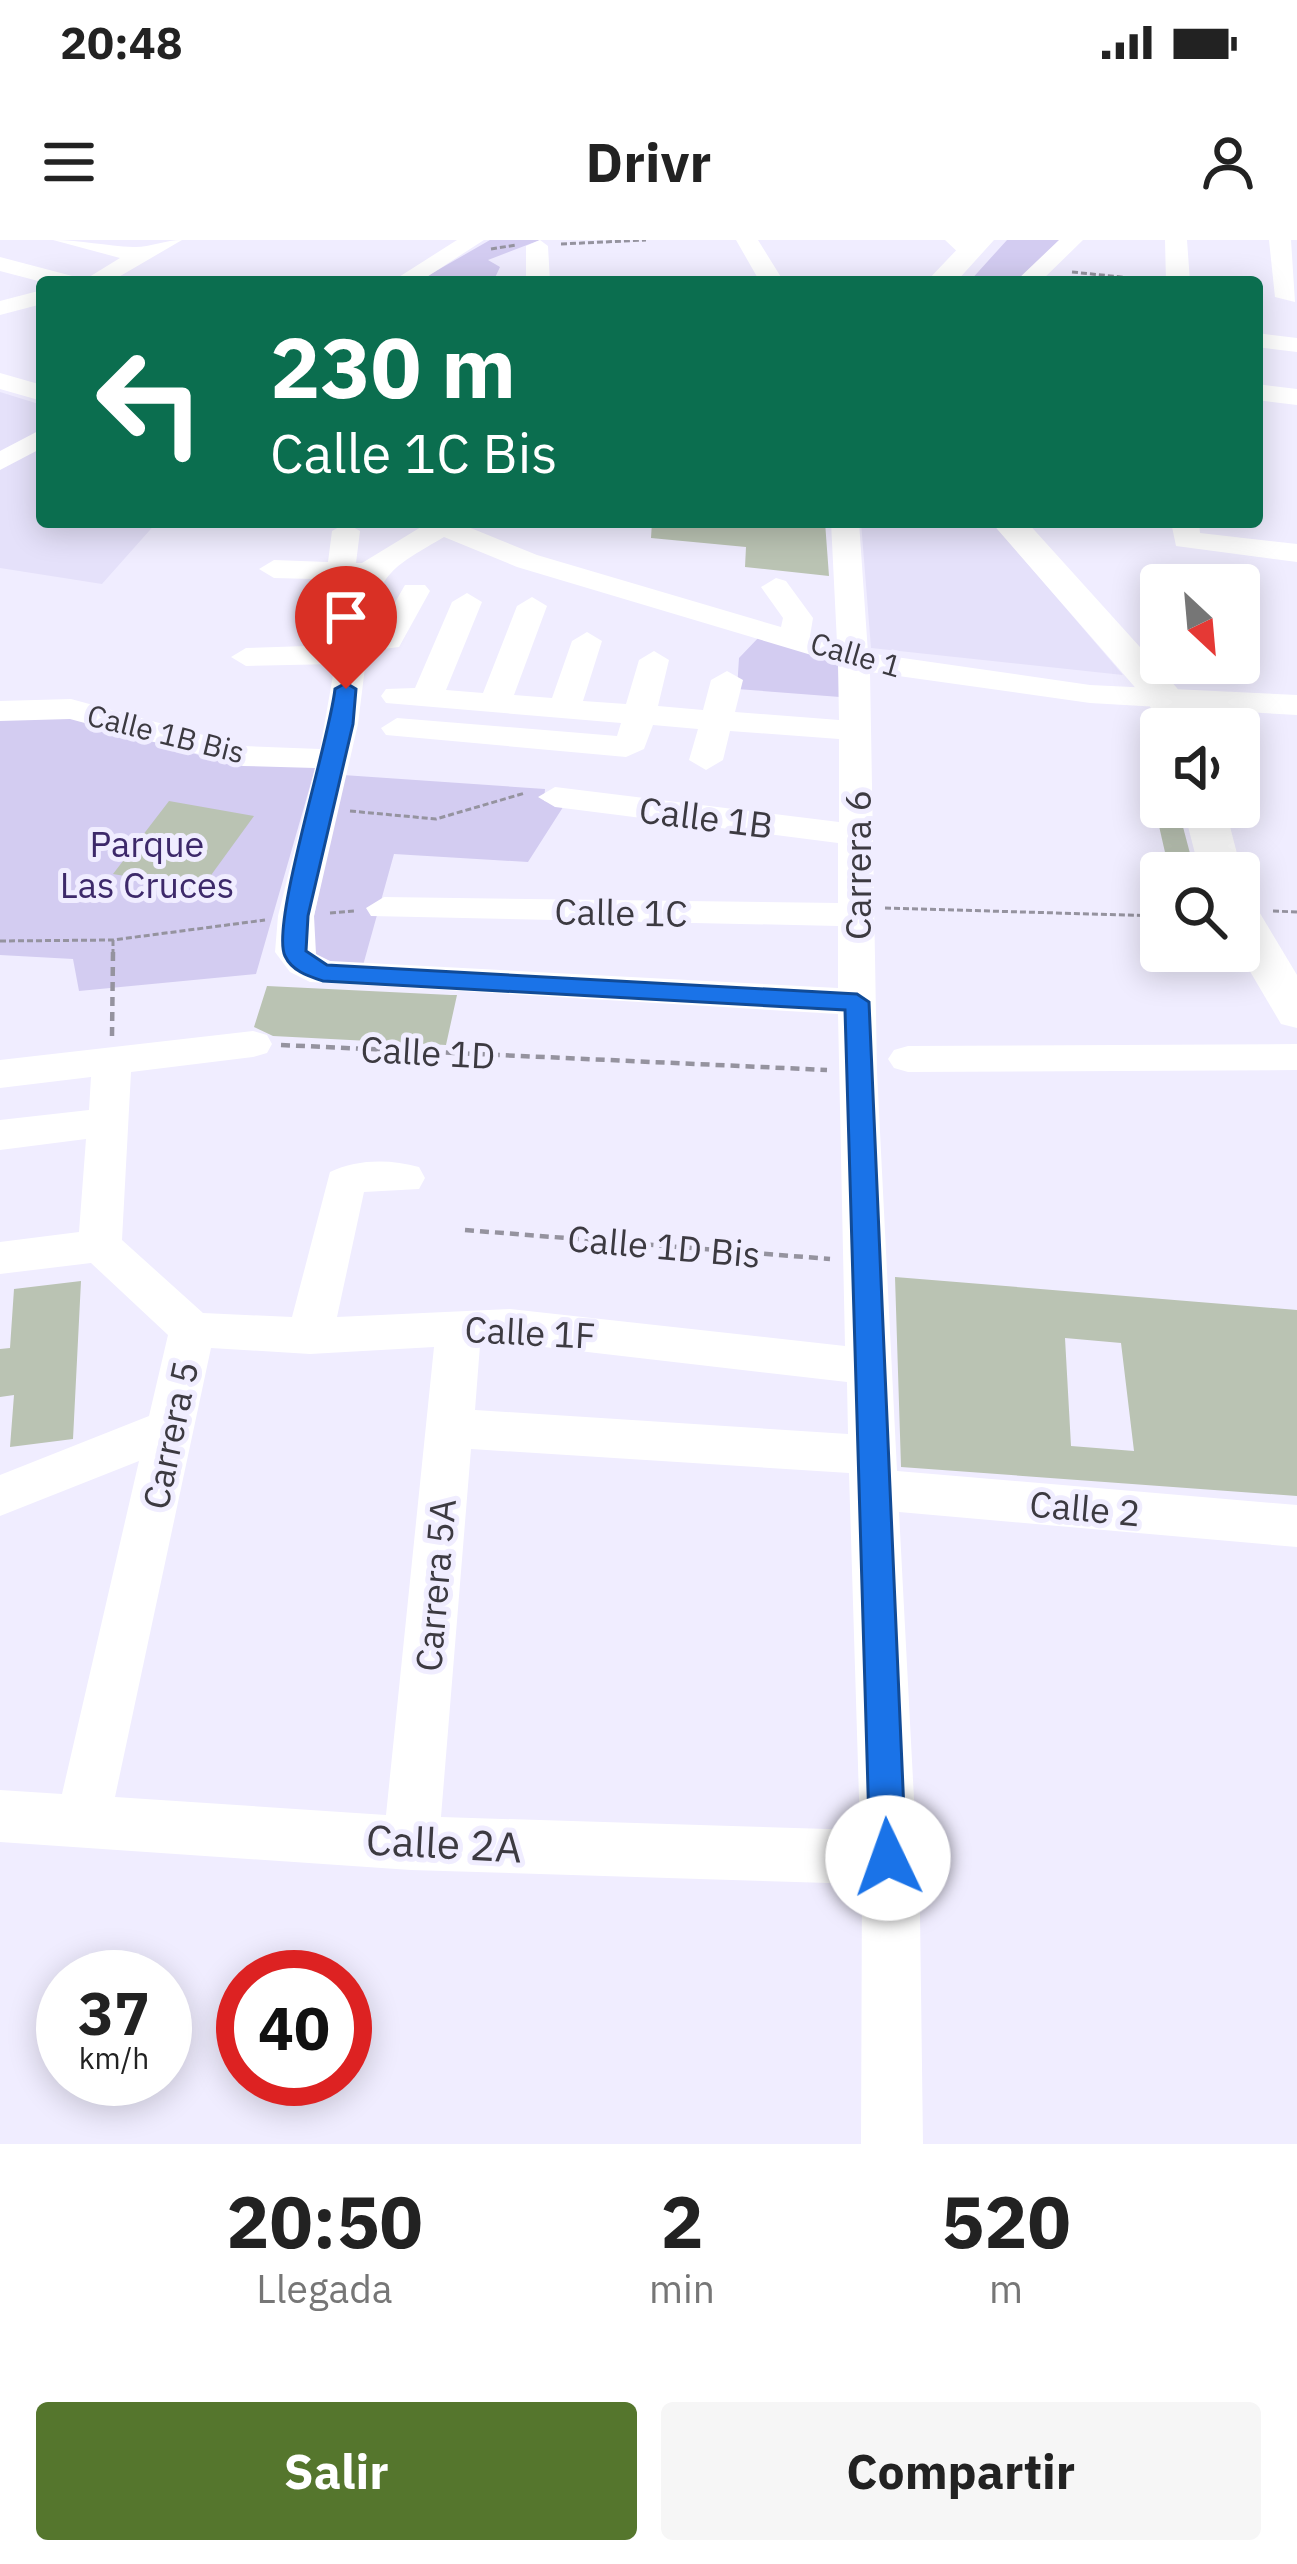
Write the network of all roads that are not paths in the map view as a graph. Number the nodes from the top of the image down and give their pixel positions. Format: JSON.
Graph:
{"nodes":[{"id":1,"x":64,"y":240,"type":"edge"},
{"id":2,"x":171,"y":240,"type":"edge"},
{"id":3,"x":472,"y":240,"type":"edge"},
{"id":4,"x":747,"y":240,"type":"edge"},
{"id":5,"x":1072,"y":240,"type":"edge"},
{"id":6,"x":1176,"y":240,"type":"edge"},
{"id":7,"x":1280,"y":240,"type":"edge"},
{"id":8,"x":969,"y":244,"type":"edge"},
{"id":9,"x":537,"y":246,"type":"road end"},
{"id":10,"x":143,"y":256,"type":"junction"},
{"id":11,"x":0,"y":264,"type":"edge"},
{"id":12,"x":1035,"y":275,"type":"edge"},
{"id":13,"x":45,"y":276,"type":"edge"},
{"id":14,"x":105,"y":276,"type":"edge"},
{"id":15,"x":413,"y":276,"type":"edge"},
{"id":16,"x":538,"y":276,"type":"edge"},
{"id":17,"x":768,"y":276,"type":"edge"},
{"id":18,"x":945,"y":276,"type":"edge"},
{"id":19,"x":1178,"y":276,"type":"edge"},
{"id":20,"x":1292,"y":298,"type":"edge"},
{"id":21,"x":36,"y":299,"type":"edge"},
{"id":22,"x":0,"y":308,"type":"edge"},
{"id":23,"x":1263,"y":341,"type":"edge"},
{"id":24,"x":1297,"y":345,"type":"edge"},
{"id":25,"x":0,"y":381,"type":"edge"},
{"id":26,"x":36,"y":390,"type":"edge"},
{"id":27,"x":1263,"y":393,"type":"edge"},
{"id":28,"x":1297,"y":398,"type":"edge"},
{"id":29,"x":36,"y":440,"type":"edge"},
{"id":30,"x":0,"y":462,"type":"edge"},
{"id":31,"x":431,"y":528,"type":"edge"},
{"id":32,"x":444,"y":528,"type":"edge"},
{"id":33,"x":845,"y":528,"type":"edge"},
{"id":34,"x":1013,"y":528,"type":"edge"},
{"id":35,"x":346,"y":531,"type":"dead end"},
{"id":36,"x":1185,"y":531,"type":"edge"},
{"id":37,"x":1297,"y":553,"type":"edge"},
{"id":38,"x":356,"y":572,"type":"junction"},
{"id":39,"x":291,"y":578,"type":"dead end"},
{"id":40,"x":776,"y":587,"type":"dead end"},
{"id":41,"x":416,"y":591,"type":"dead end"},
{"id":42,"x":467,"y":602,"type":"dead end"},
{"id":43,"x":532,"y":606,"type":"dead end"},
{"id":44,"x":796,"y":637,"type":"junction"},
{"id":45,"x":587,"y":641,"type":"dead end"},
{"id":46,"x":350,"y":648,"type":"junction"},
{"id":47,"x":852,"y":656,"type":"junction"},
{"id":48,"x":246,"y":657,"type":"dead end"},
{"id":49,"x":653,"y":660,"type":"dead end"},
{"id":50,"x":727,"y":680,"type":"dead end"},
{"id":51,"x":495,"y":703,"type":"junction"},
{"id":52,"x":1297,"y":705,"type":"edge"},
{"id":53,"x":407,"y":707,"type":"junction"},
{"id":54,"x":565,"y":708,"type":"junction"},
{"id":55,"x":1153,"y":708,"type":"edge"},
{"id":56,"x":1170,"y":708,"type":"edge"},
{"id":57,"x":1244,"y":708,"type":"edge"},
{"id":58,"x":0,"y":711,"type":"edge"},
{"id":59,"x":639,"y":713,"type":"junction"},
{"id":60,"x":715,"y":718,"type":"junction"},
{"id":61,"x":342,"y":724,"type":"junction"},
{"id":62,"x":855,"y":731,"type":"junction"},
{"id":63,"x":291,"y":746,"type":"junction"},
{"id":64,"x":333,"y":759,"type":"junction"},
{"id":65,"x":706,"y":760,"type":"dead end"},
{"id":66,"x":555,"y":796,"type":"road end"},
{"id":67,"x":857,"y":835,"type":"junction"},
{"id":68,"x":384,"y":908,"type":"road end"},
{"id":69,"x":857,"y":911,"type":"junction"},
{"id":70,"x":1260,"y":934,"type":"edge"},
{"id":71,"x":857,"y":1002,"type":"junction"},
{"id":72,"x":1297,"y":1013,"type":"edge"},
{"id":73,"x":253,"y":1044,"type":"road end"},
{"id":74,"x":1297,"y":1057,"type":"edge"},
{"id":75,"x":112,"y":1058,"type":"junction"},
{"id":76,"x":908,"y":1059,"type":"dead end"},
{"id":77,"x":0,"y":1074,"type":"edge"},
{"id":78,"x":105,"y":1122,"type":"junction"},
{"id":79,"x":0,"y":1135,"type":"edge"},
{"id":80,"x":404,"y":1178,"type":"dead end"},
{"id":81,"x":100,"y":1246,"type":"junction"},
{"id":82,"x":0,"y":1258,"type":"edge"},
{"id":83,"x":459,"y":1327,"type":"junction"},
{"id":84,"x":192,"y":1330,"type":"junction"},
{"id":85,"x":310,"y":1336,"type":"junction"},
{"id":86,"x":867,"y":1366,"type":"junction"},
{"id":87,"x":172,"y":1427,"type":"junction"},
{"id":88,"x":450,"y":1428,"type":"junction"},
{"id":89,"x":872,"y":1472,"type":"junction"},
{"id":90,"x":0,"y":1496,"type":"edge"},
{"id":91,"x":1297,"y":1526,"type":"edge"},
{"id":92,"x":0,"y":1816,"type":"edge"},
{"id":93,"x":83,"y":1820,"type":"junction"},
{"id":94,"x":411,"y":1843,"type":"junction"},
{"id":95,"x":888,"y":1858,"type":"junction"},
{"id":96,"x":892,"y":2144,"type":"edge"}],
"edges":[{"from":1,"to":10,"type":"street"},
{"from":2,"to":10,"type":"street"},
{"from":3,"to":15,"type":"street"},
{"from":4,"to":17,"type":"street"},
{"from":5,"to":12,"type":"street"},
{"from":6,"to":19,"type":"street"},
{"from":7,"to":20,"type":"street"},
{"from":8,"to":18,"type":"main road"},
{"from":9,"to":16,"type":"street"},
{"from":10,"to":14,"type":"street"},
{"from":11,"to":13,"type":"street"},
{"from":21,"to":22,"type":"street"},
{"from":23,"to":24,"type":"street"},
{"from":25,"to":26,"type":"street"},
{"from":27,"to":28,"type":"street"},
{"from":29,"to":30,"type":"street"},
{"from":31,"to":38,"type":"street"},
{"from":32,"to":44,"type":"street","name":"Calle 1"},
{"from":33,"to":47,"type":"street","name":"Carrera 6"},
{"from":34,"to":56,"type":"main road"},
{"from":35,"to":38,"type":"street"},
{"from":36,"to":37,"type":"street"},
{"from":38,"to":39,"type":"street"},
{"from":38,"to":46,"type":"street"},
{"from":40,"to":44,"type":"street"},
{"from":41,"to":46,"type":"street"},
{"from":42,"to":53,"type":"street"},
{"from":43,"to":51,"type":"street"},
{"from":44,"to":47,"type":"street","name":"Calle 1"},
{"from":45,"to":54,"type":"street"},
{"from":46,"to":48,"type":"street"},
{"from":46,"to":61,"type":"street"},
{"from":47,"to":55,"type":"street","name":"Calle 1"},
{"from":47,"to":62,"type":"street","name":"Carrera 6"},
{"from":49,"to":59,"type":"street"},
{"from":50,"to":60,"type":"street"},
{"from":51,"to":53,"type":"street"},
{"from":51,"to":54,"type":"street"},
{"from":52,"to":57,"type":"street","name":"Calle 1"},
{"from":53,"to":59,"type":"street"},
{"from":54,"to":59,"type":"street"},
{"from":58,"to":63,"type":"street","name":"Calle 1B Bis"},
{"from":59,"to":60,"type":"street"},
{"from":60,"to":62,"type":"street"},
{"from":60,"to":65,"type":"street"},
{"from":61,"to":63,"type":"street"},
{"from":61,"to":64,"type":"street"},
{"from":62,"to":67,"type":"street","name":"Carrera 6"},
{"from":63,"to":64,"type":"street","name":"Calle 1B Bis"},
{"from":64,"to":71,"type":"street"},
{"from":66,"to":67,"type":"street","name":"Calle 1B"},
{"from":67,"to":69,"type":"street","name":"Carrera 6"},
{"from":68,"to":69,"type":"street","name":"Calle 1C"},
{"from":69,"to":71,"type":"street","name":"Carrera 6"},
{"from":70,"to":72,"type":"main road"},
{"from":71,"to":86,"type":"street","name":"Carrera 6"},
{"from":73,"to":75,"type":"street"},
{"from":74,"to":76,"type":"street"},
{"from":75,"to":77,"type":"street"},
{"from":75,"to":78,"type":"street"},
{"from":78,"to":79,"type":"street"},
{"from":78,"to":81,"type":"street"},
{"from":80,"to":85,"type":"street"},
{"from":81,"to":82,"type":"street"},
{"from":81,"to":84,"type":"street","name":"Carrera 5"},
{"from":83,"to":85,"type":"street","name":"Calle 1F"},
{"from":83,"to":86,"type":"street","name":"Calle 1F"},
{"from":83,"to":88,"type":"street","name":"Carrera 5A"},
{"from":84,"to":85,"type":"street","name":"Calle 1F"},
{"from":84,"to":87,"type":"street","name":"Carrera 5"},
{"from":86,"to":89,"type":"street","name":"Carrera 6"},
{"from":87,"to":90,"type":"street"},
{"from":87,"to":93,"type":"street","name":"Carrera 5"},
{"from":88,"to":89,"type":"street","name":"Calle 2"},
{"from":88,"to":94,"type":"street","name":"Carrera 5A"},
{"from":89,"to":91,"type":"street","name":"Calle 2"},
{"from":89,"to":95,"type":"street","name":"Carrera 6"},
{"from":92,"to":93,"type":"street","name":"Calle 2A"},
{"from":93,"to":94,"type":"street","name":"Calle 2A"},
{"from":94,"to":95,"type":"street","name":"Calle 2A"},
{"from":95,"to":96,"type":"street","name":"Carrera 6"}]}
